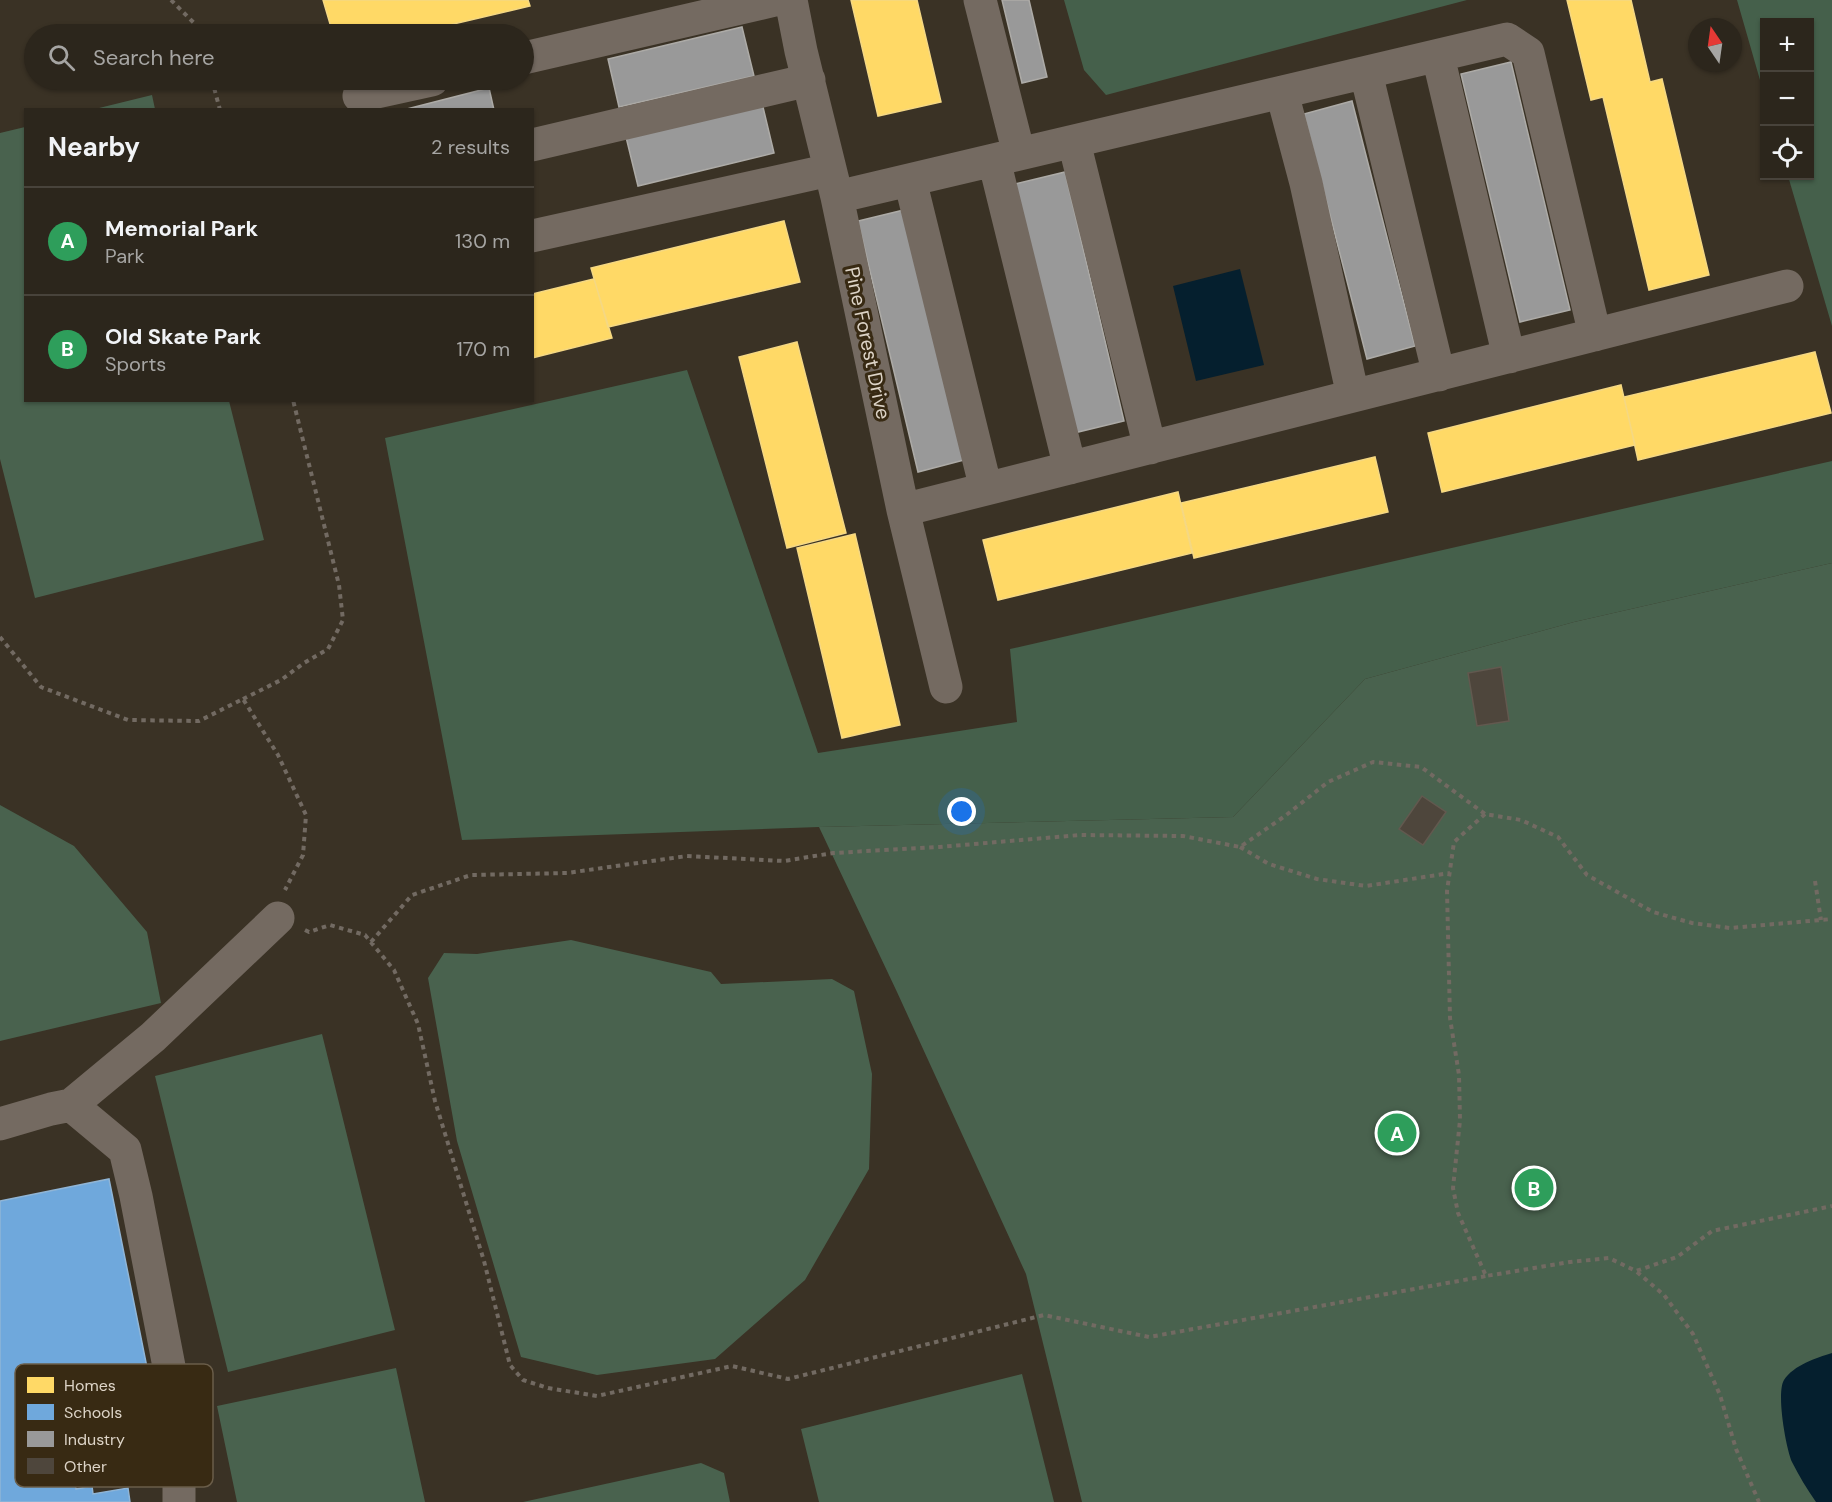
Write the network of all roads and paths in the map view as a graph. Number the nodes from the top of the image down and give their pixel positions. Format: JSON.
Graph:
{"nodes":[{"id":1,"x":171,"y":0,"type":"edge"},
{"id":2,"x":775,"y":0,"type":"edge"},
{"id":3,"x":790,"y":0,"type":"edge"},
{"id":4,"x":980,"y":0,"type":"edge"},
{"id":5,"x":195,"y":24,"type":"edge"},
{"id":6,"x":534,"y":56,"type":"edge"},
{"id":7,"x":1438,"y":56,"type":"junction"},
{"id":8,"x":1366,"y":73,"type":"junction"},
{"id":9,"x":809,"y":80,"type":"junction"},
{"id":10,"x":215,"y":90,"type":"edge"},
{"id":11,"x":386,"y":90,"type":"edge"},
{"id":12,"x":1282,"y":93,"type":"junction"},
{"id":13,"x":359,"y":96,"type":"dead end"},
{"id":14,"x":219,"y":108,"type":"edge"},
{"id":15,"x":1074,"y":142,"type":"junction"},
{"id":16,"x":534,"y":145,"type":"edge"},
{"id":17,"x":1007,"y":157,"type":"junction"},
{"id":18,"x":910,"y":180,"type":"junction"},
{"id":19,"x":833,"y":184,"type":"junction"},
{"id":20,"x":534,"y":236,"type":"edge"},
{"id":21,"x":1787,"y":286,"type":"dead end"},
{"id":22,"x":1595,"y":335,"type":"junction"},
{"id":23,"x":1509,"y":357,"type":"junction"},
{"id":24,"x":1439,"y":375,"type":"junction"},
{"id":25,"x":1353,"y":396,"type":"junction"},
{"id":26,"x":293,"y":402,"type":"edge"},
{"id":27,"x":1150,"y":448,"type":"junction"},
{"id":28,"x":1070,"y":468,"type":"junction"},
{"id":29,"x":986,"y":489,"type":"junction"},
{"id":30,"x":903,"y":510,"type":"junction"},
{"id":31,"x":0,"y":637,"type":"edge"},
{"id":32,"x":946,"y":687,"type":"dead end"},
{"id":33,"x":243,"y":699,"type":"junction"},
{"id":34,"x":1485,"y":814,"type":"junction"},
{"id":35,"x":1240,"y":847,"type":"junction"},
{"id":36,"x":1450,"y":873,"type":"junction"},
{"id":37,"x":1815,"y":881,"type":"dead end"},
{"id":38,"x":278,"y":918,"type":"junction"},
{"id":39,"x":1832,"y":919,"type":"edge"},
{"id":40,"x":1821,"y":920,"type":"junction"},
{"id":41,"x":371,"y":942,"type":"junction"},
{"id":42,"x":71,"y":1105,"type":"junction"},
{"id":43,"x":0,"y":1124,"type":"edge"},
{"id":44,"x":1832,"y":1206,"type":"edge"},
{"id":45,"x":1636,"y":1271,"type":"junction"},
{"id":46,"x":1486,"y":1276,"type":"junction"},
{"id":47,"x":169,"y":1364,"type":"edge"},
{"id":48,"x":1759,"y":1502,"type":"edge"}],
"edges":[{"from":1,"to":5,"type":"path"},
{"from":2,"to":6,"type":"street"},
{"from":3,"to":9,"type":"street","name":"Pine Forest Drive"},
{"from":4,"to":17,"type":"street"},
{"from":7,"to":8,"type":"street"},
{"from":7,"to":22,"type":"street"},
{"from":7,"to":23,"type":"street"},
{"from":8,"to":12,"type":"street"},
{"from":8,"to":24,"type":"street"},
{"from":9,"to":16,"type":"street"},
{"from":9,"to":19,"type":"street","name":"Pine Forest Drive"},
{"from":10,"to":14,"type":"path"},
{"from":11,"to":13,"type":"street"},
{"from":12,"to":15,"type":"street"},
{"from":12,"to":25,"type":"street"},
{"from":15,"to":17,"type":"street"},
{"from":15,"to":27,"type":"street"},
{"from":17,"to":18,"type":"street"},
{"from":17,"to":28,"type":"street"},
{"from":18,"to":19,"type":"street"},
{"from":18,"to":29,"type":"street"},
{"from":19,"to":20,"type":"street"},
{"from":19,"to":30,"type":"street","name":"Pine Forest Drive"},
{"from":21,"to":22,"type":"street"},
{"from":22,"to":23,"type":"street"},
{"from":23,"to":24,"type":"street"},
{"from":24,"to":25,"type":"street"},
{"from":25,"to":27,"type":"street"},
{"from":26,"to":33,"type":"path"},
{"from":27,"to":28,"type":"street"},
{"from":28,"to":29,"type":"street"},
{"from":29,"to":30,"type":"street"},
{"from":30,"to":32,"type":"street","name":"Pine Forest Drive"},
{"from":31,"to":33,"type":"path"},
{"from":33,"to":38,"type":"path"},
{"from":34,"to":35,"type":"path"},
{"from":34,"to":36,"type":"path"},
{"from":34,"to":40,"type":"path"},
{"from":35,"to":36,"type":"path"},
{"from":35,"to":41,"type":"path"},
{"from":36,"to":46,"type":"path"},
{"from":37,"to":40,"type":"path"},
{"from":38,"to":41,"type":"path"},
{"from":38,"to":42,"type":"street"},
{"from":39,"to":40,"type":"path"},
{"from":41,"to":46,"type":"path"},
{"from":42,"to":43,"type":"street"},
{"from":42,"to":47,"type":"street"},
{"from":44,"to":45,"type":"path"},
{"from":45,"to":46,"type":"path"},
{"from":45,"to":48,"type":"path"}]}
